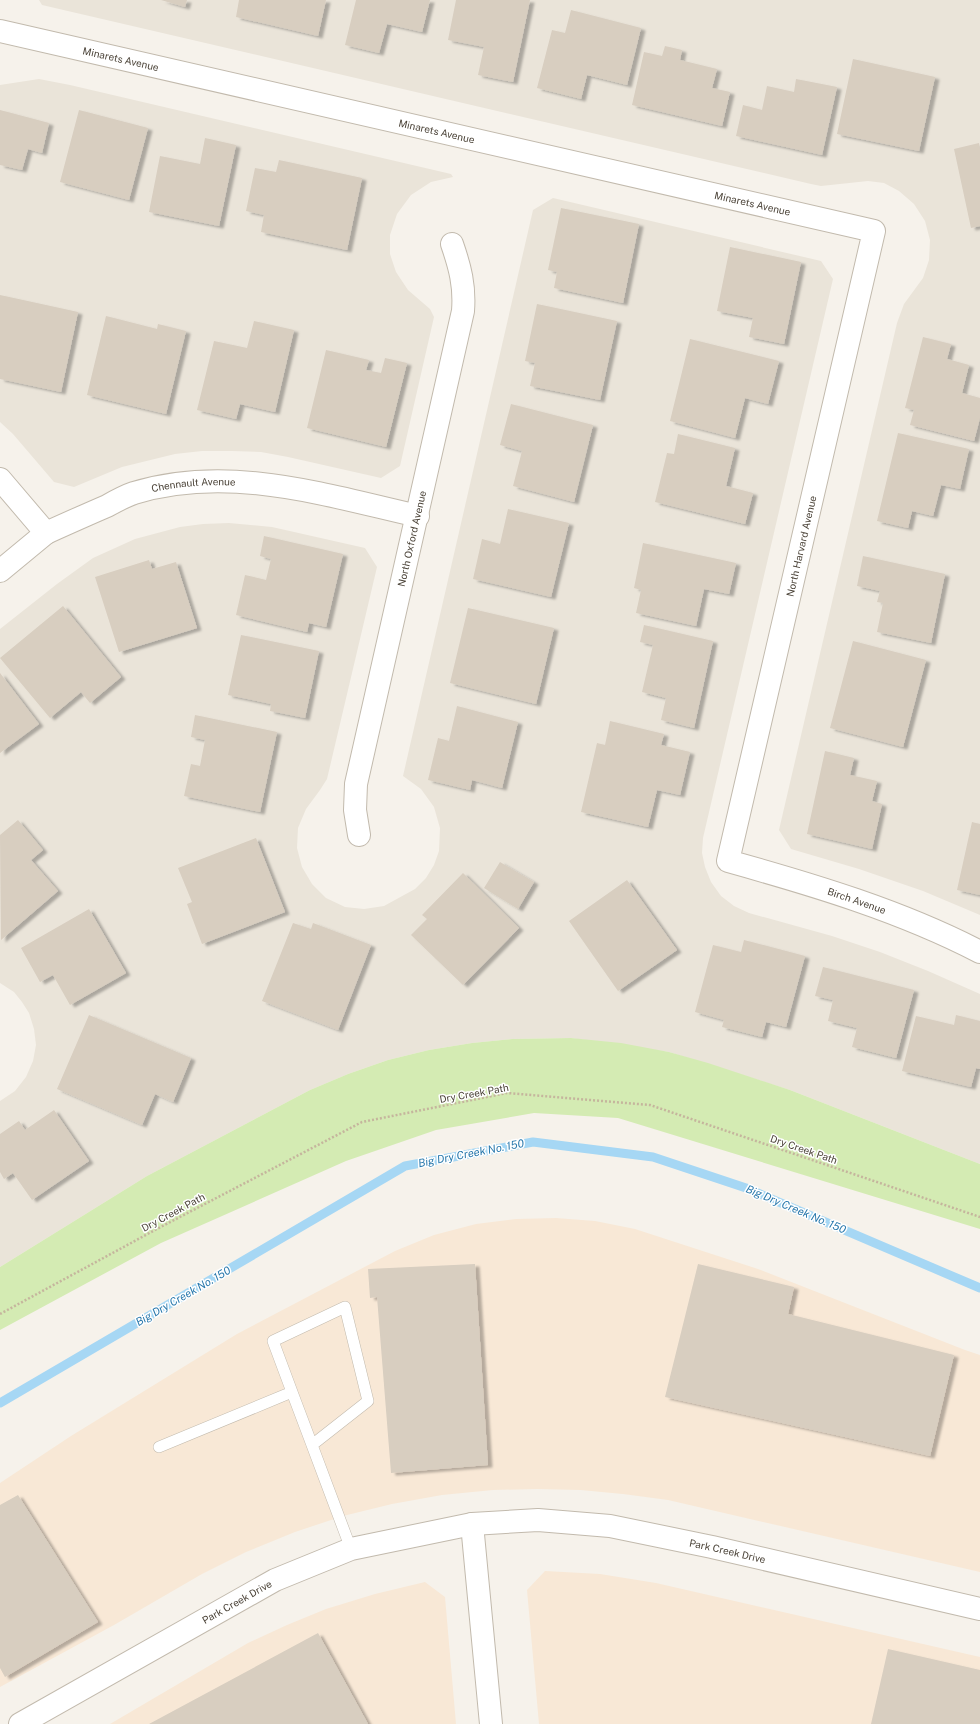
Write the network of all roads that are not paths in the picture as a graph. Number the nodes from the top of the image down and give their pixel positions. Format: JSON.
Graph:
{"nodes":[{"id":1,"x":0,"y":31,"type":"edge"},
{"id":2,"x":874,"y":231,"type":"joint"},
{"id":3,"x":452,"y":244,"type":"dead end"},
{"id":4,"x":0,"y":479,"type":"edge"},
{"id":5,"x":418,"y":516,"type":"junction"},
{"id":6,"x":46,"y":533,"type":"junction"},
{"id":7,"x":0,"y":571,"type":"edge"},
{"id":8,"x":360,"y":835,"type":"dead end"},
{"id":9,"x":728,"y":861,"type":"joint"},
{"id":10,"x":980,"y":952,"type":"edge"},
{"id":11,"x":292,"y":1392,"type":"junction"},
{"id":12,"x":312,"y":1445,"type":"junction"},
{"id":13,"x":159,"y":1447,"type":"dead end"},
{"id":14,"x":472,"y":1524,"type":"junction"},
{"id":15,"x":351,"y":1549,"type":"junction"},
{"id":16,"x":980,"y":1609,"type":"edge"},
{"id":17,"x":20,"y":1724,"type":"edge"},
{"id":18,"x":491,"y":1724,"type":"edge"}],
"edges":[{"from":1,"to":2,"type":"street","name":"Minarets Avenue"},
{"from":2,"to":9,"type":"street","name":"North Harvard Avenue"},
{"from":3,"to":5,"type":"street","name":"North Oxford Avenue"},
{"from":4,"to":6,"type":"street"},
{"from":5,"to":6,"type":"street","name":"Chennault Avenue"},
{"from":5,"to":8,"type":"street","name":"North Oxford Avenue"},
{"from":6,"to":7,"type":"street","name":"Chennault Avenue"},
{"from":9,"to":10,"type":"street","name":"Birch Avenue"},
{"from":11,"to":12,"type":"lane"},
{"from":11,"to":12,"type":"lane"},
{"from":11,"to":13,"type":"lane"},
{"from":12,"to":15,"type":"lane"},
{"from":14,"to":15,"type":"street","name":"Park Creek Drive"},
{"from":14,"to":16,"type":"street","name":"Park Creek Drive"},
{"from":14,"to":18,"type":"street"},
{"from":15,"to":17,"type":"street","name":"Park Creek Drive"}]}
